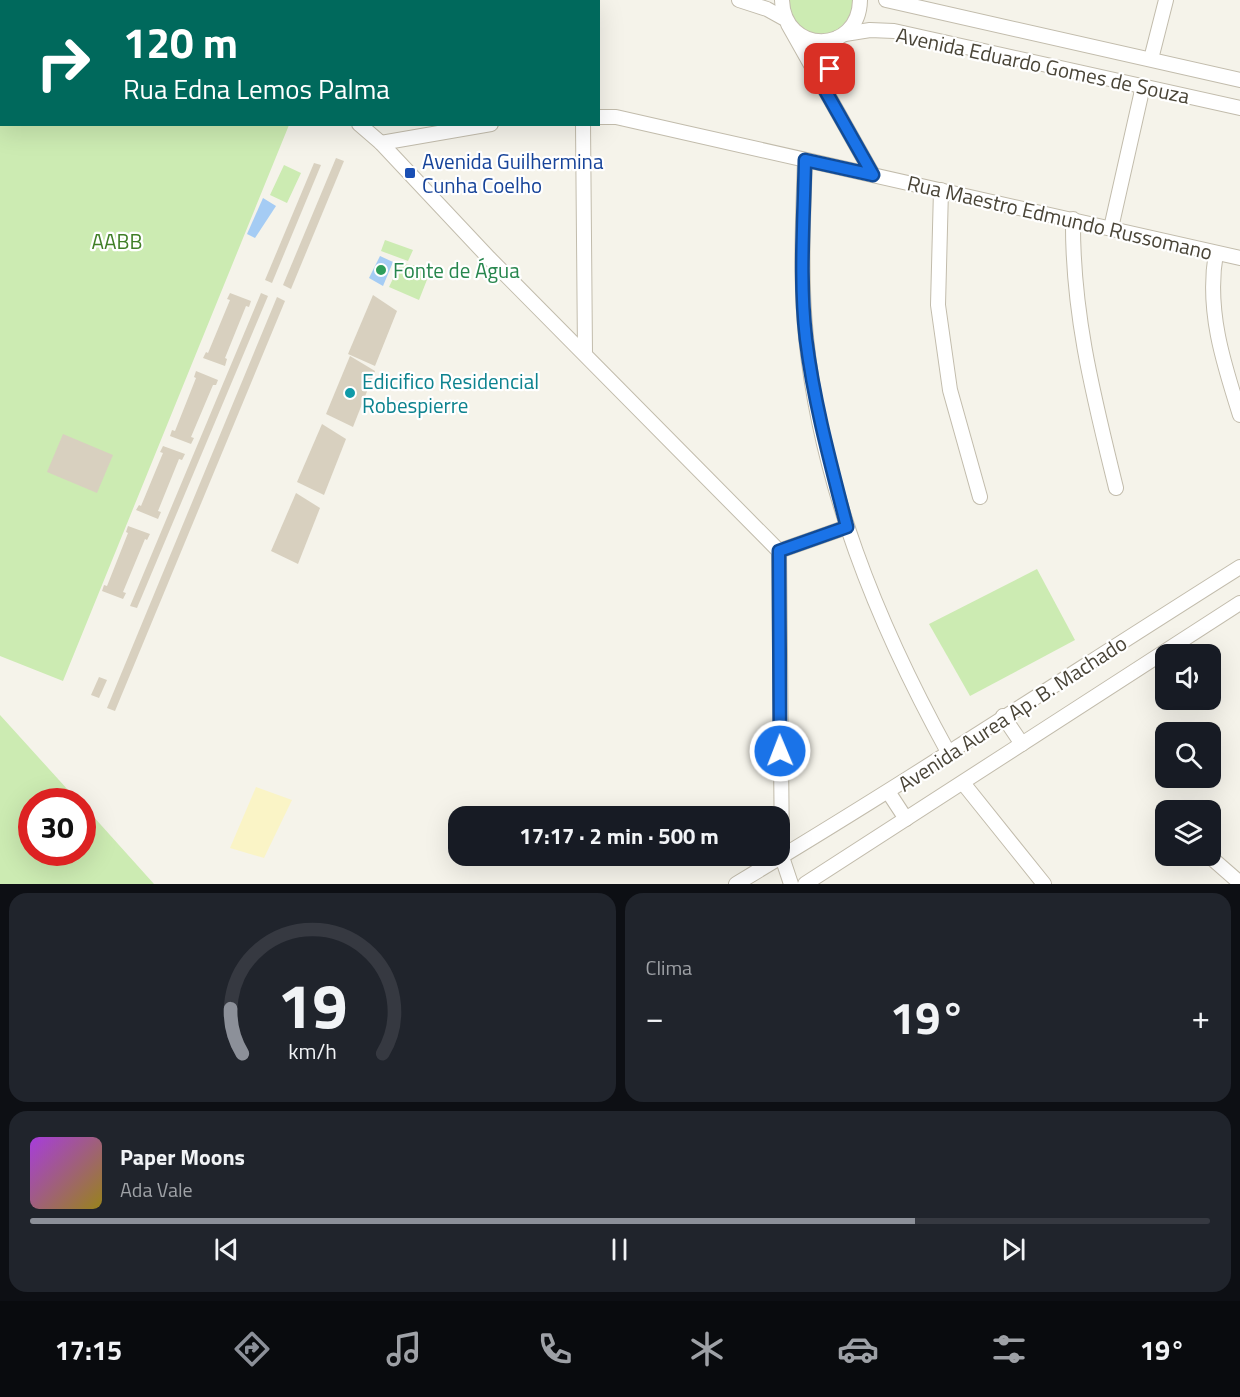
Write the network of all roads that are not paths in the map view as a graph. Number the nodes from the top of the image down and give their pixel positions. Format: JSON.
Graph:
{"nodes":[{"id":1,"x":739,"y":0,"type":"edge"},
{"id":2,"x":782,"y":0,"type":"edge"},
{"id":3,"x":860,"y":0,"type":"edge"},
{"id":4,"x":886,"y":0,"type":"edge"},
{"id":5,"x":1166,"y":0,"type":"edge"},
{"id":6,"x":787,"y":21,"type":"junction"},
{"id":7,"x":990,"y":26,"type":"junction"},
{"id":8,"x":841,"y":36,"type":"junction"},
{"id":9,"x":983,"y":51,"type":"junction"},
{"id":10,"x":1151,"y":59,"type":"junction"},
{"id":11,"x":1240,"y":80,"type":"edge"},
{"id":12,"x":1143,"y":86,"type":"junction"},
{"id":13,"x":825,"y":90,"type":"junction"},
{"id":14,"x":1240,"y":108,"type":"edge"},
{"id":15,"x":600,"y":117,"type":"edge"},
{"id":16,"x":361,"y":126,"type":"edge"},
{"id":17,"x":479,"y":126,"type":"edge"},
{"id":18,"x":583,"y":126,"type":"edge"},
{"id":19,"x":381,"y":143,"type":"junction"},
{"id":20,"x":805,"y":160,"type":"junction"},
{"id":21,"x":873,"y":175,"type":"junction"},
{"id":22,"x":940,"y":190,"type":"junction"},
{"id":23,"x":1073,"y":219,"type":"junction"},
{"id":24,"x":1111,"y":228,"type":"junction"},
{"id":25,"x":1216,"y":253,"type":"junction"},
{"id":26,"x":1240,"y":258,"type":"edge"},
{"id":27,"x":587,"y":326,"type":"junction"},
{"id":28,"x":573,"y":340,"type":"junction"},
{"id":29,"x":585,"y":352,"type":"junction"},
{"id":30,"x":1240,"y":415,"type":"edge"},
{"id":31,"x":1116,"y":488,"type":"dead end"},
{"id":32,"x":980,"y":497,"type":"dead end"},
{"id":33,"x":847,"y":527,"type":"junction"},
{"id":34,"x":779,"y":551,"type":"junction"},
{"id":35,"x":1240,"y":567,"type":"edge"},
{"id":36,"x":1240,"y":603,"type":"edge"},
{"id":37,"x":1004,"y":716,"type":"junction"},
{"id":38,"x":1022,"y":744,"type":"junction"},
{"id":39,"x":948,"y":752,"type":"junction"},
{"id":40,"x":963,"y":783,"type":"junction"},
{"id":41,"x":889,"y":793,"type":"junction"},
{"id":42,"x":782,"y":806,"type":"edge"},
{"id":43,"x":906,"y":819,"type":"junction"},
{"id":44,"x":790,"y":852,"type":"edge"},
{"id":45,"x":767,"y":866,"type":"edge"},
{"id":46,"x":785,"y":866,"type":"edge"},
{"id":47,"x":1221,"y":866,"type":"edge"},
{"id":48,"x":1240,"y":883,"type":"edge"},
{"id":49,"x":736,"y":884,"type":"edge"},
{"id":50,"x":791,"y":884,"type":"edge"},
{"id":51,"x":806,"y":884,"type":"edge"},
{"id":52,"x":1044,"y":884,"type":"edge"}],
"edges":[{"from":1,"to":6,"type":"street"},
{"from":2,"to":6,"type":"street"},
{"from":3,"to":8,"type":"street"},
{"from":4,"to":7,"type":"street","name":"Avenida Eduardo Gomes de Souza"},
{"from":5,"to":10,"type":"street"},
{"from":6,"to":8,"type":"street","name":"Avenida Eduardo Gomes de Souza"},
{"from":6,"to":13,"type":"street"},
{"from":7,"to":9,"type":"street"},
{"from":7,"to":10,"type":"street","name":"Avenida Eduardo Gomes de Souza"},
{"from":8,"to":9,"type":"street","name":"Avenida Eduardo Gomes de Souza"},
{"from":8,"to":13,"type":"street"},
{"from":9,"to":12,"type":"street","name":"Avenida Eduardo Gomes de Souza"},
{"from":10,"to":11,"type":"street","name":"Avenida Eduardo Gomes de Souza"},
{"from":12,"to":14,"type":"street","name":"Avenida Eduardo Gomes de Souza"},
{"from":12,"to":24,"type":"street"},
{"from":13,"to":21,"type":"street"},
{"from":15,"to":20,"type":"street","name":"Rua Maestro Edmundo Russomano"},
{"from":16,"to":19,"type":"street"},
{"from":17,"to":19,"type":"street"},
{"from":18,"to":27,"type":"street"},
{"from":19,"to":28,"type":"street"},
{"from":20,"to":21,"type":"street","name":"Rua Maestro Edmundo Russomano"},
{"from":20,"to":33,"type":"street"},
{"from":21,"to":22,"type":"street","name":"Rua Maestro Edmundo Russomano"},
{"from":22,"to":23,"type":"street","name":"Rua Maestro Edmundo Russomano"},
{"from":22,"to":32,"type":"street"},
{"from":23,"to":24,"type":"street","name":"Rua Maestro Edmundo Russomano"},
{"from":23,"to":31,"type":"street"},
{"from":24,"to":25,"type":"street","name":"Rua Maestro Edmundo Russomano"},
{"from":25,"to":26,"type":"street","name":"Rua Maestro Edmundo Russomano"},
{"from":25,"to":30,"type":"street"},
{"from":27,"to":28,"type":"street"},
{"from":27,"to":29,"type":"street"},
{"from":28,"to":29,"type":"street"},
{"from":29,"to":34,"type":"street"},
{"from":33,"to":34,"type":"street"},
{"from":33,"to":39,"type":"street"},
{"from":34,"to":42,"type":"street"},
{"from":35,"to":37,"type":"street","name":"Avenida Aurea Ap. B. Machado"},
{"from":36,"to":38,"type":"street","name":"Avenida Aurea Ap. B. Machado"},
{"from":37,"to":38,"type":"street"},
{"from":37,"to":39,"type":"street","name":"Avenida Aurea Ap. B. Machado"},
{"from":38,"to":40,"type":"street","name":"Avenida Aurea Ap. B. Machado"},
{"from":39,"to":41,"type":"street","name":"Avenida Aurea Ap. B. Machado"},
{"from":40,"to":43,"type":"street","name":"Avenida Aurea Ap. B. Machado"},
{"from":40,"to":52,"type":"street"},
{"from":41,"to":43,"type":"street"},
{"from":41,"to":44,"type":"street","name":"Avenida Aurea Ap. B. Machado"},
{"from":43,"to":51,"type":"street","name":"Avenida Aurea Ap. B. Machado"},
{"from":45,"to":49,"type":"street","name":"Avenida Aurea Ap. B. Machado"},
{"from":46,"to":50,"type":"street"},
{"from":47,"to":48,"type":"street"}]}
